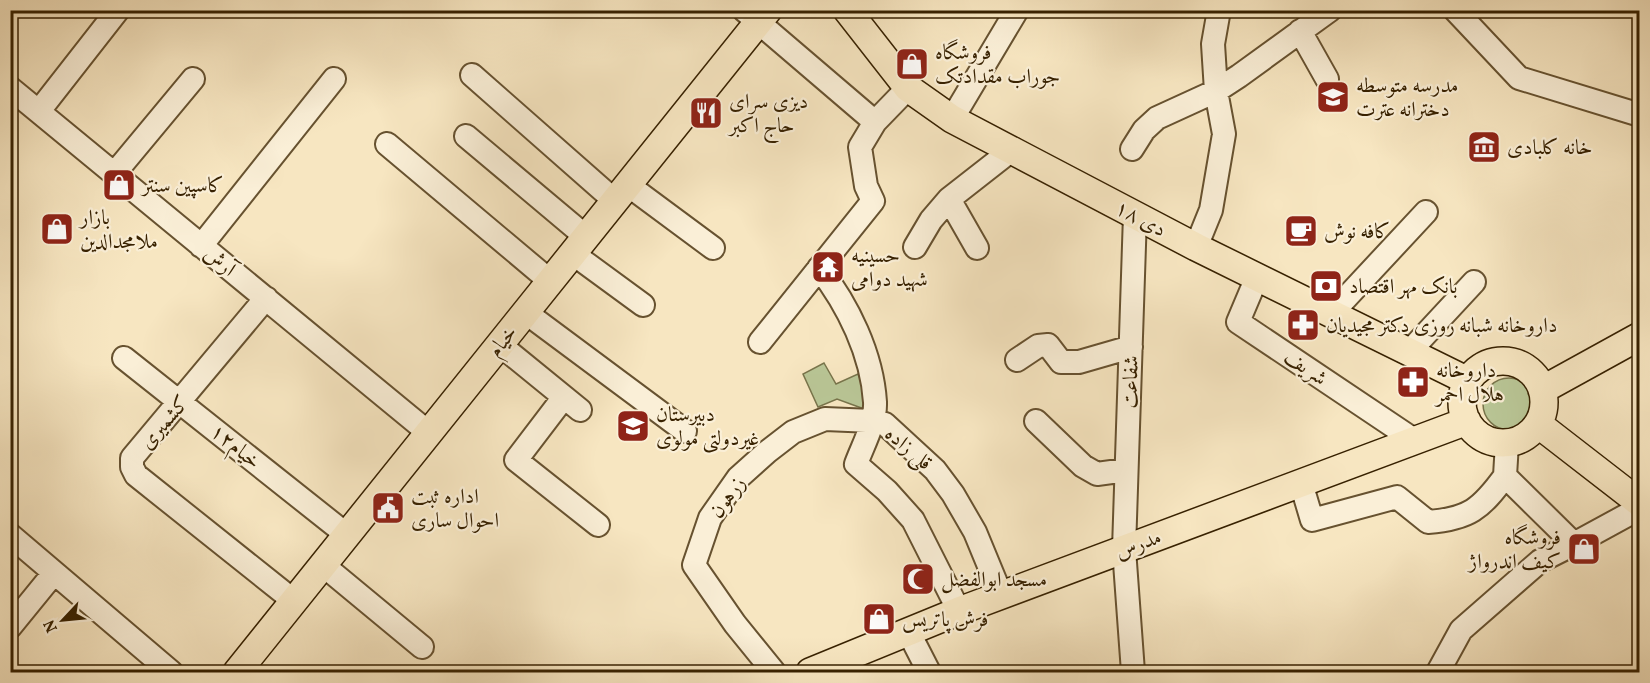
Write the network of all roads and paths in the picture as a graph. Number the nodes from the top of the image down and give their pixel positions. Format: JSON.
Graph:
{"nodes":[{"id":1,"x":118,"y":10,"type":"edge"},
{"id":2,"x":846,"y":10,"type":"edge"},
{"id":3,"x":1017,"y":10,"type":"edge"},
{"id":4,"x":1219,"y":10,"type":"edge"},
{"id":5,"x":1330,"y":10,"type":"edge"},
{"id":6,"x":1455,"y":10,"type":"edge"},
{"id":7,"x":756,"y":14,"type":"edge"},
{"id":8,"x":1300,"y":31,"type":"junction"},
{"id":9,"x":472,"y":75,"type":"dead end"},
{"id":10,"x":193,"y":79,"type":"dead end"},
{"id":11,"x":334,"y":79,"type":"dead end"},
{"id":12,"x":1327,"y":79,"type":"dead end"},
{"id":13,"x":10,"y":88,"type":"edge"},
{"id":14,"x":908,"y":88,"type":"junction"},
{"id":15,"x":1216,"y":91,"type":"junction"},
{"id":16,"x":39,"y":111,"type":"junction"},
{"id":17,"x":1640,"y":116,"type":"edge"},
{"id":18,"x":952,"y":119,"type":"junction"},
{"id":19,"x":875,"y":122,"type":"junction"},
{"id":20,"x":466,"y":136,"type":"dead end"},
{"id":21,"x":387,"y":144,"type":"dead end"},
{"id":22,"x":1014,"y":149,"type":"junction"},
{"id":23,"x":1132,"y":149,"type":"dead end"},
{"id":24,"x":114,"y":174,"type":"junction"},
{"id":25,"x":622,"y":193,"type":"junction"},
{"id":26,"x":949,"y":200,"type":"junction"},
{"id":27,"x":1426,"y":212,"type":"dead end"},
{"id":28,"x":1135,"y":215,"type":"junction"},
{"id":29,"x":578,"y":245,"type":"junction"},
{"id":30,"x":201,"y":246,"type":"junction"},
{"id":31,"x":915,"y":247,"type":"dead end"},
{"id":32,"x":1196,"y":247,"type":"junction"},
{"id":33,"x":713,"y":248,"type":"dead end"},
{"id":34,"x":977,"y":248,"type":"dead end"},
{"id":35,"x":819,"y":268,"type":"junction"},
{"id":36,"x":1257,"y":277,"type":"junction"},
{"id":37,"x":550,"y":281,"type":"junction"},
{"id":38,"x":1473,"y":282,"type":"dead end"},
{"id":39,"x":266,"y":298,"type":"junction"},
{"id":40,"x":643,"y":305,"type":"dead end"},
{"id":41,"x":525,"y":312,"type":"junction"},
{"id":42,"x":1331,"y":314,"type":"junction"},
{"id":43,"x":1640,"y":336,"type":"edge"},
{"id":44,"x":760,"y":342,"type":"dead end"},
{"id":45,"x":499,"y":344,"type":"junction"},
{"id":46,"x":1131,"y":347,"type":"junction"},
{"id":47,"x":1409,"y":352,"type":"junction"},
{"id":48,"x":124,"y":358,"type":"dead end"},
{"id":49,"x":1017,"y":360,"type":"dead end"},
{"id":50,"x":1468,"y":381,"type":"junction"},
{"id":51,"x":1542,"y":390,"type":"junction"},
{"id":52,"x":181,"y":402,"type":"junction"},
{"id":53,"x":872,"y":421,"type":"junction"},
{"id":54,"x":1036,"y":421,"type":"dead end"},
{"id":55,"x":1467,"y":421,"type":"junction"},
{"id":56,"x":1538,"y":424,"type":"junction"},
{"id":57,"x":685,"y":431,"type":"dead end"},
{"id":58,"x":429,"y":433,"type":"junction"},
{"id":59,"x":1414,"y":440,"type":"junction"},
{"id":60,"x":1507,"y":443,"type":"junction"},
{"id":61,"x":1126,"y":470,"type":"junction"},
{"id":62,"x":1505,"y":476,"type":"junction"},
{"id":63,"x":1301,"y":483,"type":"junction"},
{"id":64,"x":1640,"y":503,"type":"edge"},
{"id":65,"x":1640,"y":508,"type":"edge"},
{"id":66,"x":598,"y":525,"type":"dead end"},
{"id":67,"x":10,"y":535,"type":"edge"},
{"id":68,"x":347,"y":535,"type":"junction"},
{"id":69,"x":1574,"y":544,"type":"junction"},
{"id":70,"x":1124,"y":549,"type":"junction"},
{"id":71,"x":323,"y":565,"type":"junction"},
{"id":72,"x":54,"y":573,"type":"junction"},
{"id":73,"x":1001,"y":595,"type":"junction"},
{"id":74,"x":294,"y":601,"type":"junction"},
{"id":75,"x":959,"y":611,"type":"junction"},
{"id":76,"x":10,"y":627,"type":"edge"},
{"id":77,"x":908,"y":631,"type":"junction"},
{"id":78,"x":422,"y":647,"type":"dead end"},
{"id":79,"x":171,"y":672,"type":"edge"},
{"id":80,"x":237,"y":672,"type":"edge"},
{"id":81,"x":774,"y":672,"type":"edge"},
{"id":82,"x":810,"y":672,"type":"edge"},
{"id":83,"x":929,"y":672,"type":"edge"},
{"id":84,"x":1133,"y":672,"type":"edge"},
{"id":85,"x":1438,"y":672,"type":"edge"}],
"edges":[{"from":1,"to":16,"type":"street"},
{"from":2,"to":14,"type":"main road","name":"۱۸ دی"},
{"from":3,"to":18,"type":"street"},
{"from":4,"to":15,"type":"street"},
{"from":5,"to":8,"type":"street"},
{"from":6,"to":17,"type":"street"},
{"from":7,"to":19,"type":"street"},
{"from":7,"to":25,"type":"main road","name":"خیام"},
{"from":8,"to":12,"type":"street"},
{"from":8,"to":15,"type":"street"},
{"from":9,"to":25,"type":"street"},
{"from":10,"to":24,"type":"street"},
{"from":11,"to":30,"type":"street"},
{"from":13,"to":16,"type":"street","name":"آرش"},
{"from":14,"to":18,"type":"main road","name":"۱۸ دی"},
{"from":14,"to":19,"type":"street"},
{"from":15,"to":23,"type":"street"},
{"from":15,"to":32,"type":"street"},
{"from":16,"to":24,"type":"street","name":"آرش"},
{"from":18,"to":22,"type":"main road","name":"۱۸ دی"},
{"from":19,"to":35,"type":"street"},
{"from":20,"to":29,"type":"street"},
{"from":21,"to":37,"type":"street"},
{"from":22,"to":26,"type":"street"},
{"from":22,"to":28,"type":"main road","name":"۱۸ دی"},
{"from":24,"to":30,"type":"street","name":"آرش"},
{"from":25,"to":29,"type":"main road","name":"خیام"},
{"from":25,"to":33,"type":"street"},
{"from":26,"to":31,"type":"street"},
{"from":26,"to":34,"type":"street"},
{"from":27,"to":42,"type":"street"},
{"from":28,"to":32,"type":"main road","name":"۱۸ دی"},
{"from":28,"to":46,"type":"street","name":"شفاعت"},
{"from":29,"to":37,"type":"main road","name":"خیام"},
{"from":29,"to":40,"type":"street"},
{"from":30,"to":39,"type":"street","name":"آرش"},
{"from":32,"to":36,"type":"main road","name":"۱۸ دی"},
{"from":35,"to":44,"type":"street"},
{"from":35,"to":53,"type":"street","name":"قلی زاده"},
{"from":36,"to":42,"type":"main road","name":"۱۸ دی"},
{"from":36,"to":59,"type":"street","name":"شریف"},
{"from":37,"to":41,"type":"main road","name":"خیام"},
{"from":38,"to":47,"type":"street"},
{"from":39,"to":52,"type":"street","name":"کشمیری"},
{"from":39,"to":58,"type":"street","name":"آرش"},
{"from":41,"to":45,"type":"main road","name":"خیام"},
{"from":41,"to":57,"type":"street"},
{"from":42,"to":47,"type":"main road","name":"۱۸ دی"},
{"from":43,"to":51,"type":"main road"},
{"from":45,"to":58,"type":"main road","name":"خیام"},
{"from":45,"to":66,"type":"street"},
{"from":46,"to":49,"type":"street"},
{"from":46,"to":61,"type":"street","name":"شفاعت"},
{"from":47,"to":50,"type":"main road","name":"۱۸ دی"},
{"from":48,"to":52,"type":"street","name":"خیام۱۲"},
{"from":50,"to":51,"type":"main road"},
{"from":50,"to":55,"type":"main road"},
{"from":51,"to":56,"type":"main road"},
{"from":52,"to":68,"type":"street","name":"خیام۱۲"},
{"from":52,"to":74,"type":"street","name":"کشمیری"},
{"from":53,"to":73,"type":"street","name":"قلی زاده"},
{"from":53,"to":75,"type":"street"},
{"from":53,"to":81,"type":"street","name":"زرهون"},
{"from":54,"to":61,"type":"street"},
{"from":55,"to":59,"type":"main road","name":"مدرس"},
{"from":55,"to":60,"type":"main road"},
{"from":56,"to":60,"type":"main road"},
{"from":56,"to":64,"type":"main road"},
{"from":58,"to":68,"type":"main road","name":"خیام"},
{"from":59,"to":63,"type":"main road","name":"مدرس"},
{"from":60,"to":62,"type":"street"},
{"from":61,"to":70,"type":"street","name":"شفاعت"},
{"from":62,"to":63,"type":"street"},
{"from":62,"to":69,"type":"street"},
{"from":63,"to":70,"type":"main road","name":"مدرس"},
{"from":65,"to":69,"type":"street"},
{"from":67,"to":72,"type":"street"},
{"from":68,"to":71,"type":"main road","name":"خیام"},
{"from":69,"to":85,"type":"street"},
{"from":70,"to":73,"type":"main road","name":"مدرس"},
{"from":70,"to":84,"type":"street","name":"شفاعت"},
{"from":71,"to":74,"type":"main road","name":"خیام"},
{"from":71,"to":78,"type":"street"},
{"from":72,"to":76,"type":"street"},
{"from":72,"to":79,"type":"street"},
{"from":73,"to":75,"type":"main road","name":"مدرس"},
{"from":74,"to":80,"type":"main road","name":"خیام"},
{"from":75,"to":77,"type":"main road","name":"مدرس"},
{"from":77,"to":82,"type":"main road","name":"مدرس"},
{"from":77,"to":83,"type":"street"}]}
